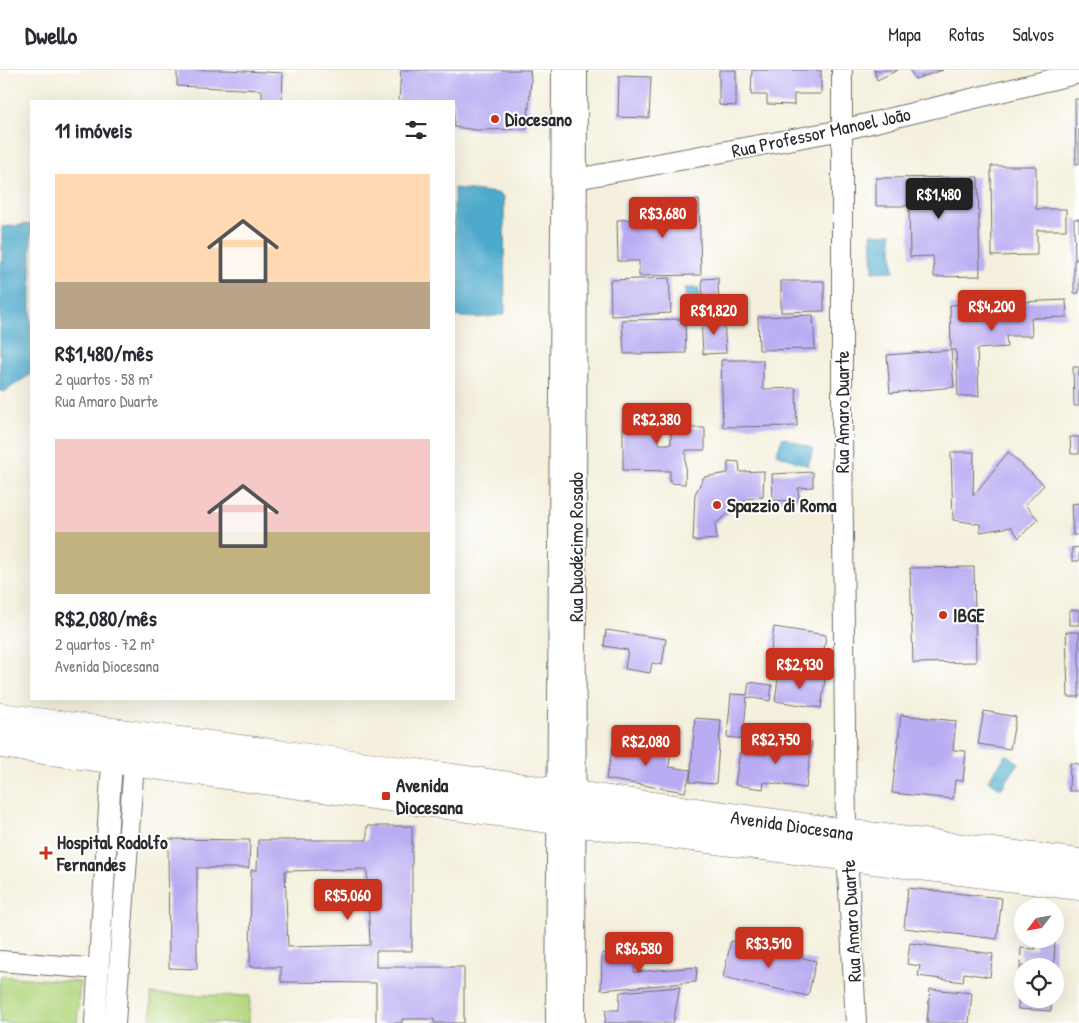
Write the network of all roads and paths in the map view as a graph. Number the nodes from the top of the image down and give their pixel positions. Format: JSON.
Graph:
{"nodes":[{"id":1,"x":562,"y":70,"type":"edge"},
{"id":2,"x":577,"y":70,"type":"edge"},
{"id":3,"x":842,"y":70,"type":"edge"},
{"id":4,"x":1079,"y":73,"type":"edge"},
{"id":5,"x":842,"y":130,"type":"junction"},
{"id":6,"x":568,"y":180,"type":"junction"},
{"id":7,"x":0,"y":717,"type":"edge"},
{"id":8,"x":126,"y":734,"type":"junction"},
{"id":9,"x":0,"y":744,"type":"edge"},
{"id":10,"x":122,"y":761,"type":"junction"},
{"id":11,"x":566,"y":793,"type":"junction"},
{"id":12,"x":565,"y":821,"type":"junction"},
{"id":13,"x":847,"y":845,"type":"junction"},
{"id":14,"x":1079,"y":863,"type":"edge"},
{"id":15,"x":1079,"y":886,"type":"edge"},
{"id":16,"x":0,"y":961,"type":"edge"},
{"id":17,"x":99,"y":969,"type":"junction"},
{"id":18,"x":95,"y":1023,"type":"edge"},
{"id":19,"x":115,"y":1023,"type":"edge"},
{"id":20,"x":556,"y":1023,"type":"edge"},
{"id":21,"x":575,"y":1023,"type":"edge"},
{"id":22,"x":856,"y":1023,"type":"edge"}],
"edges":[{"from":1,"to":6,"type":"street","name":"Rua Duodécimo Rosado"},
{"from":2,"to":6,"type":"street","name":"Rua Duodécimo Rosado"},
{"from":3,"to":5,"type":"street","name":"Rua Amaro Duarte"},
{"from":4,"to":5,"type":"street","name":"Rua Professor Manoel João"},
{"from":5,"to":6,"type":"street","name":"Rua Professor Manoel João"},
{"from":5,"to":13,"type":"street","name":"Rua Amaro Duarte"},
{"from":6,"to":11,"type":"street","name":"Rua Duodécimo Rosado"},
{"from":7,"to":8,"type":"street","name":"Avenida Diocesana"},
{"from":8,"to":10,"type":"street"},
{"from":8,"to":11,"type":"street","name":"Avenida Diocesana"},
{"from":9,"to":10,"type":"street","name":"Avenida Diocesana"},
{"from":10,"to":12,"type":"street","name":"Avenida Diocesana"},
{"from":10,"to":17,"type":"street"},
{"from":10,"to":19,"type":"street"},
{"from":11,"to":12,"type":"street","name":"Rua Duodécimo Rosado"},
{"from":11,"to":13,"type":"street","name":"Avenida Diocesana"},
{"from":12,"to":13,"type":"street","name":"Avenida Diocesana"},
{"from":12,"to":20,"type":"street","name":"Rua Duodécimo Rosado"},
{"from":12,"to":21,"type":"street","name":"Rua Duodécimo Rosado"},
{"from":13,"to":14,"type":"street","name":"Avenida Diocesana"},
{"from":13,"to":15,"type":"street","name":"Avenida Diocesana"},
{"from":13,"to":22,"type":"street","name":"Rua Amaro Duarte"},
{"from":16,"to":17,"type":"street"},
{"from":17,"to":18,"type":"street"}]}
